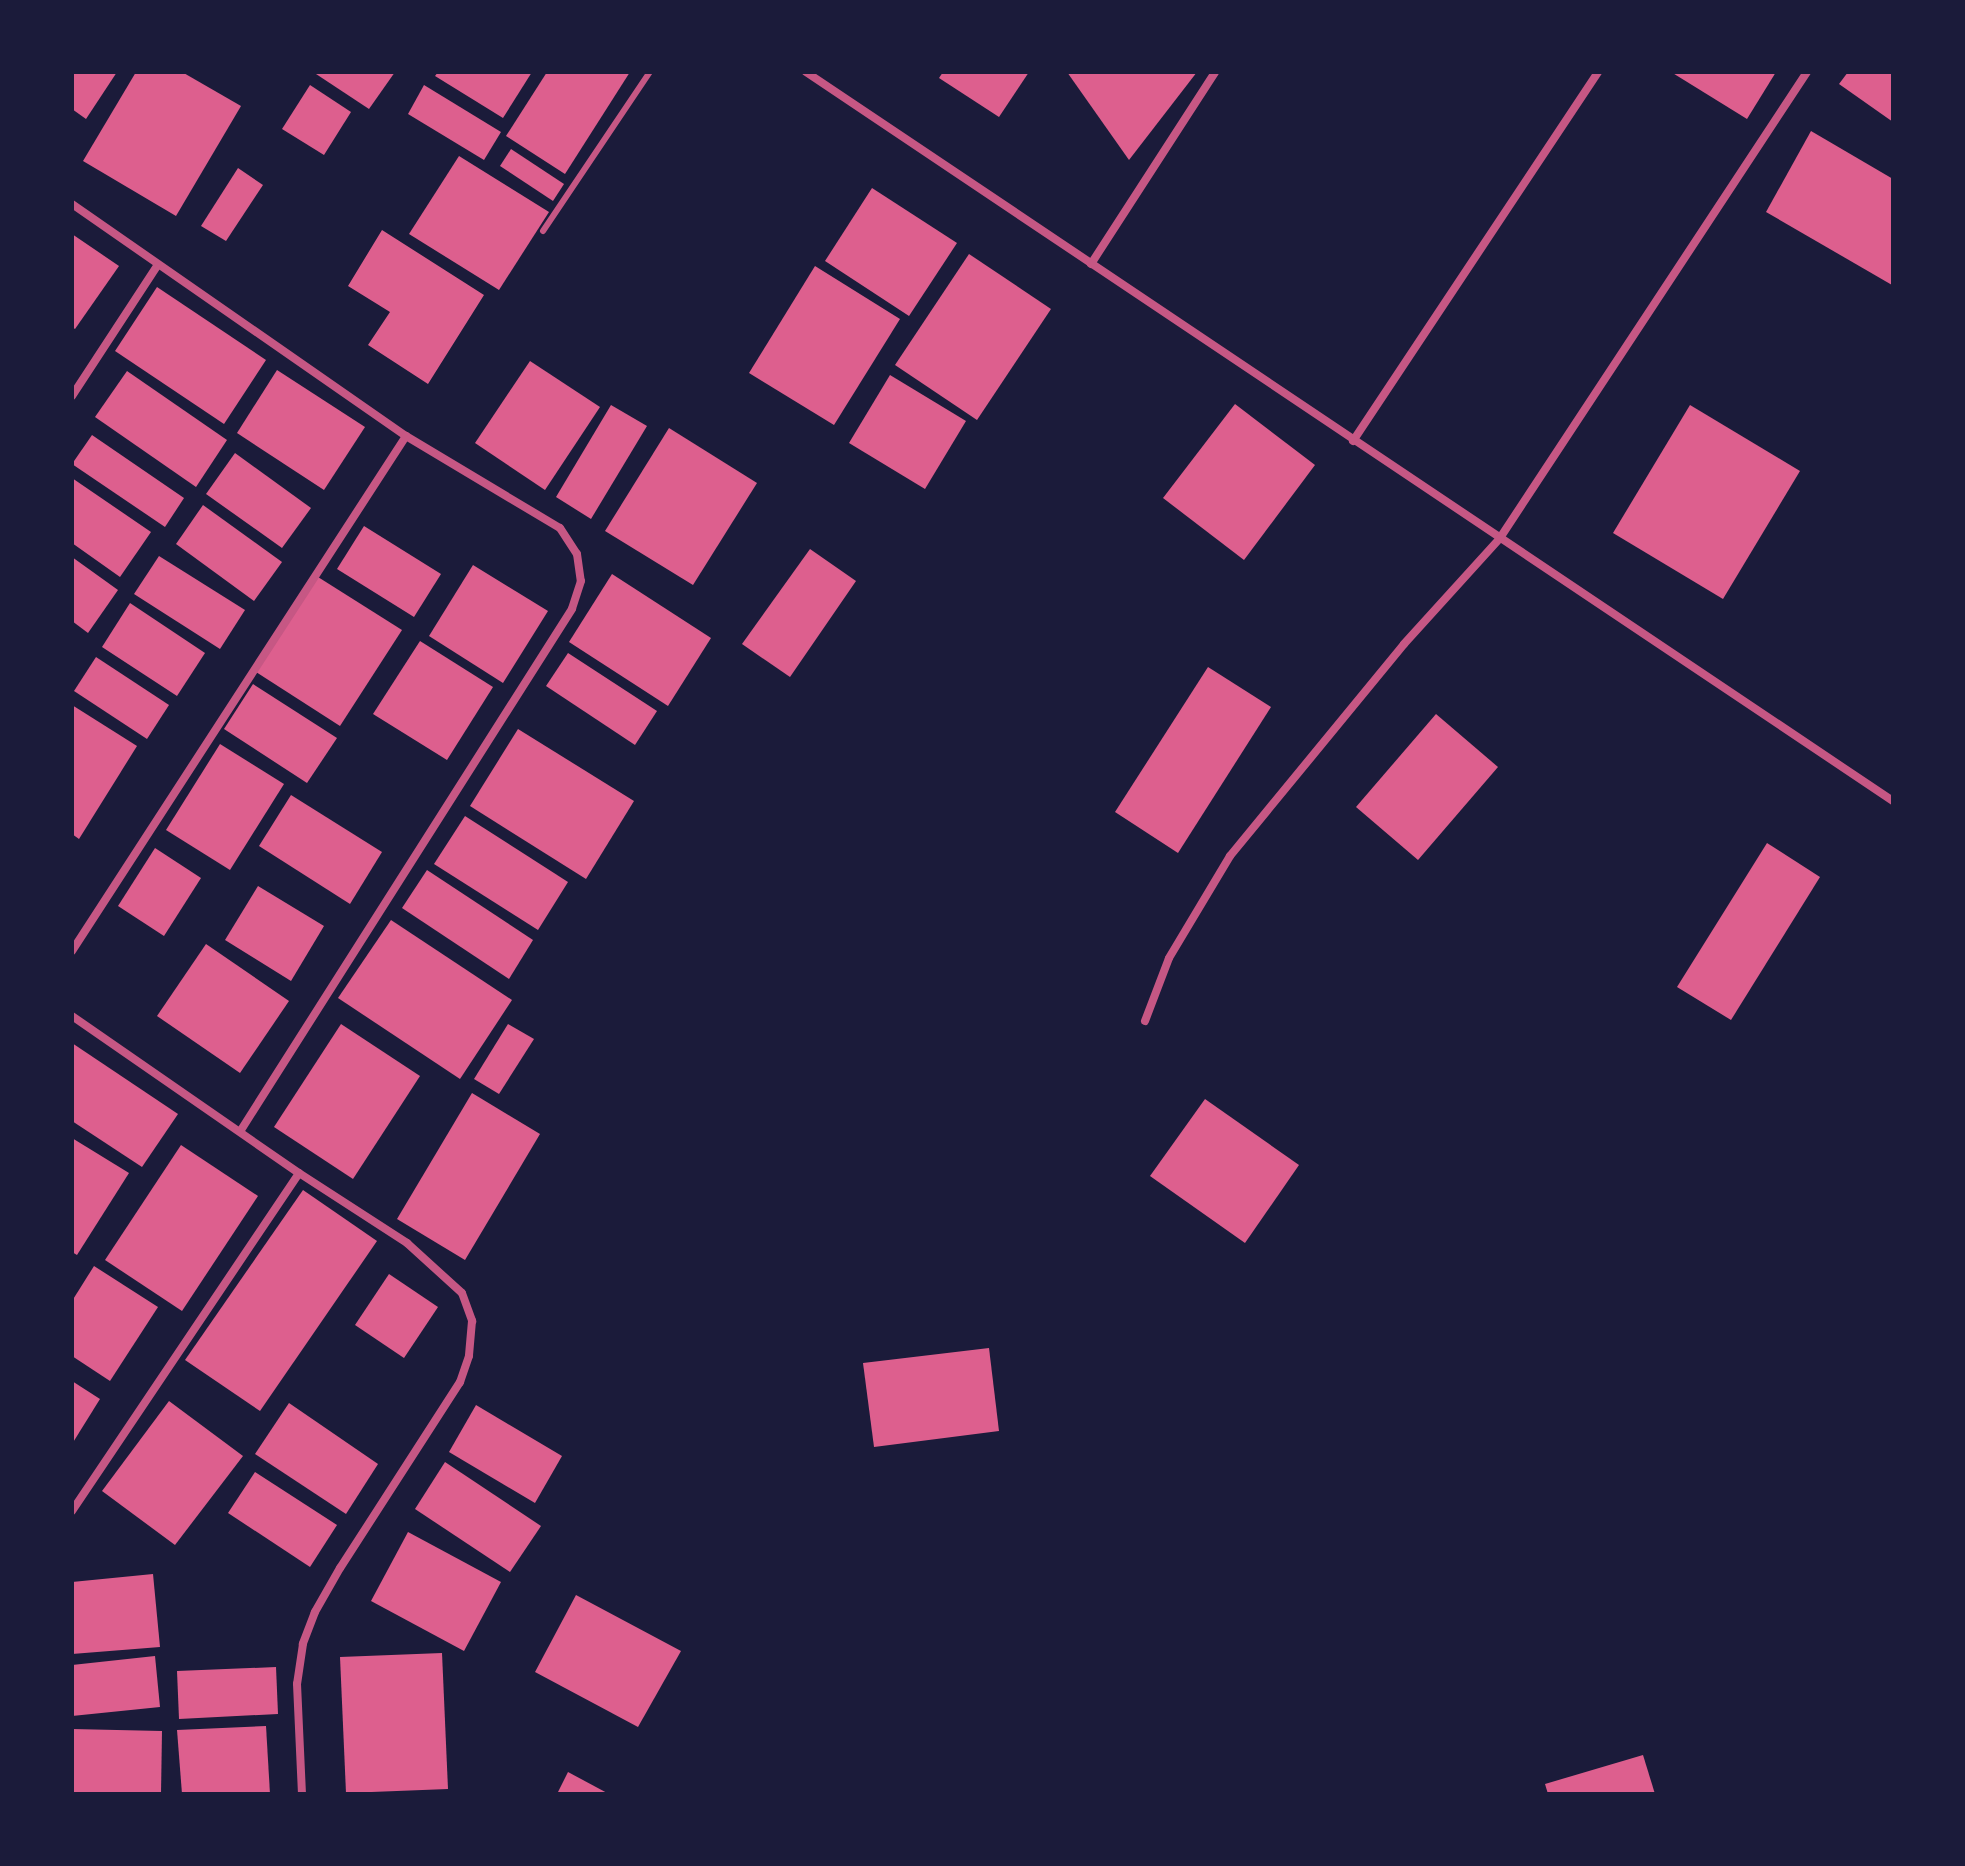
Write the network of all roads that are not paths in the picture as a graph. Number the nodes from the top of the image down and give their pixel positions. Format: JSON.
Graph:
{"nodes":[{"id":1,"x":650,"y":72,"type":"edge"},
{"id":2,"x":806,"y":72,"type":"edge"},
{"id":3,"x":1215,"y":72,"type":"edge"},
{"id":4,"x":1598,"y":72,"type":"edge"},
{"id":5,"x":1807,"y":72,"type":"edge"},
{"id":6,"x":72,"y":204,"type":"edge"},
{"id":7,"x":543,"y":231,"type":"dead end"},
{"id":8,"x":1091,"y":264,"type":"junction"},
{"id":9,"x":157,"y":266,"type":"junction"},
{"id":10,"x":72,"y":396,"type":"edge"},
{"id":11,"x":406,"y":436,"type":"junction"},
{"id":12,"x":1353,"y":441,"type":"junction"},
{"id":13,"x":1500,"y":538,"type":"junction"},
{"id":14,"x":1893,"y":801,"type":"edge"},
{"id":15,"x":72,"y":951,"type":"edge"},
{"id":16,"x":72,"y":1016,"type":"edge"},
{"id":17,"x":1145,"y":1021,"type":"dead end"},
{"id":18,"x":241,"y":1130,"type":"junction"},
{"id":19,"x":299,"y":1173,"type":"junction"},
{"id":20,"x":72,"y":1511,"type":"edge"},
{"id":21,"x":302,"y":1794,"type":"edge"}],
"edges":[{"from":1,"to":7,"type":"lane"},
{"from":2,"to":8,"type":"street"},
{"from":3,"to":8,"type":"street"},
{"from":4,"to":12,"type":"street"},
{"from":5,"to":13,"type":"street"},
{"from":6,"to":9,"type":"street"},
{"from":8,"to":12,"type":"street"},
{"from":9,"to":10,"type":"street"},
{"from":9,"to":11,"type":"street"},
{"from":11,"to":15,"type":"street"},
{"from":11,"to":18,"type":"street"},
{"from":12,"to":13,"type":"street"},
{"from":13,"to":14,"type":"street"},
{"from":13,"to":17,"type":"street"},
{"from":16,"to":18,"type":"street"},
{"from":18,"to":19,"type":"street"},
{"from":19,"to":20,"type":"street"},
{"from":19,"to":21,"type":"street"}]}
